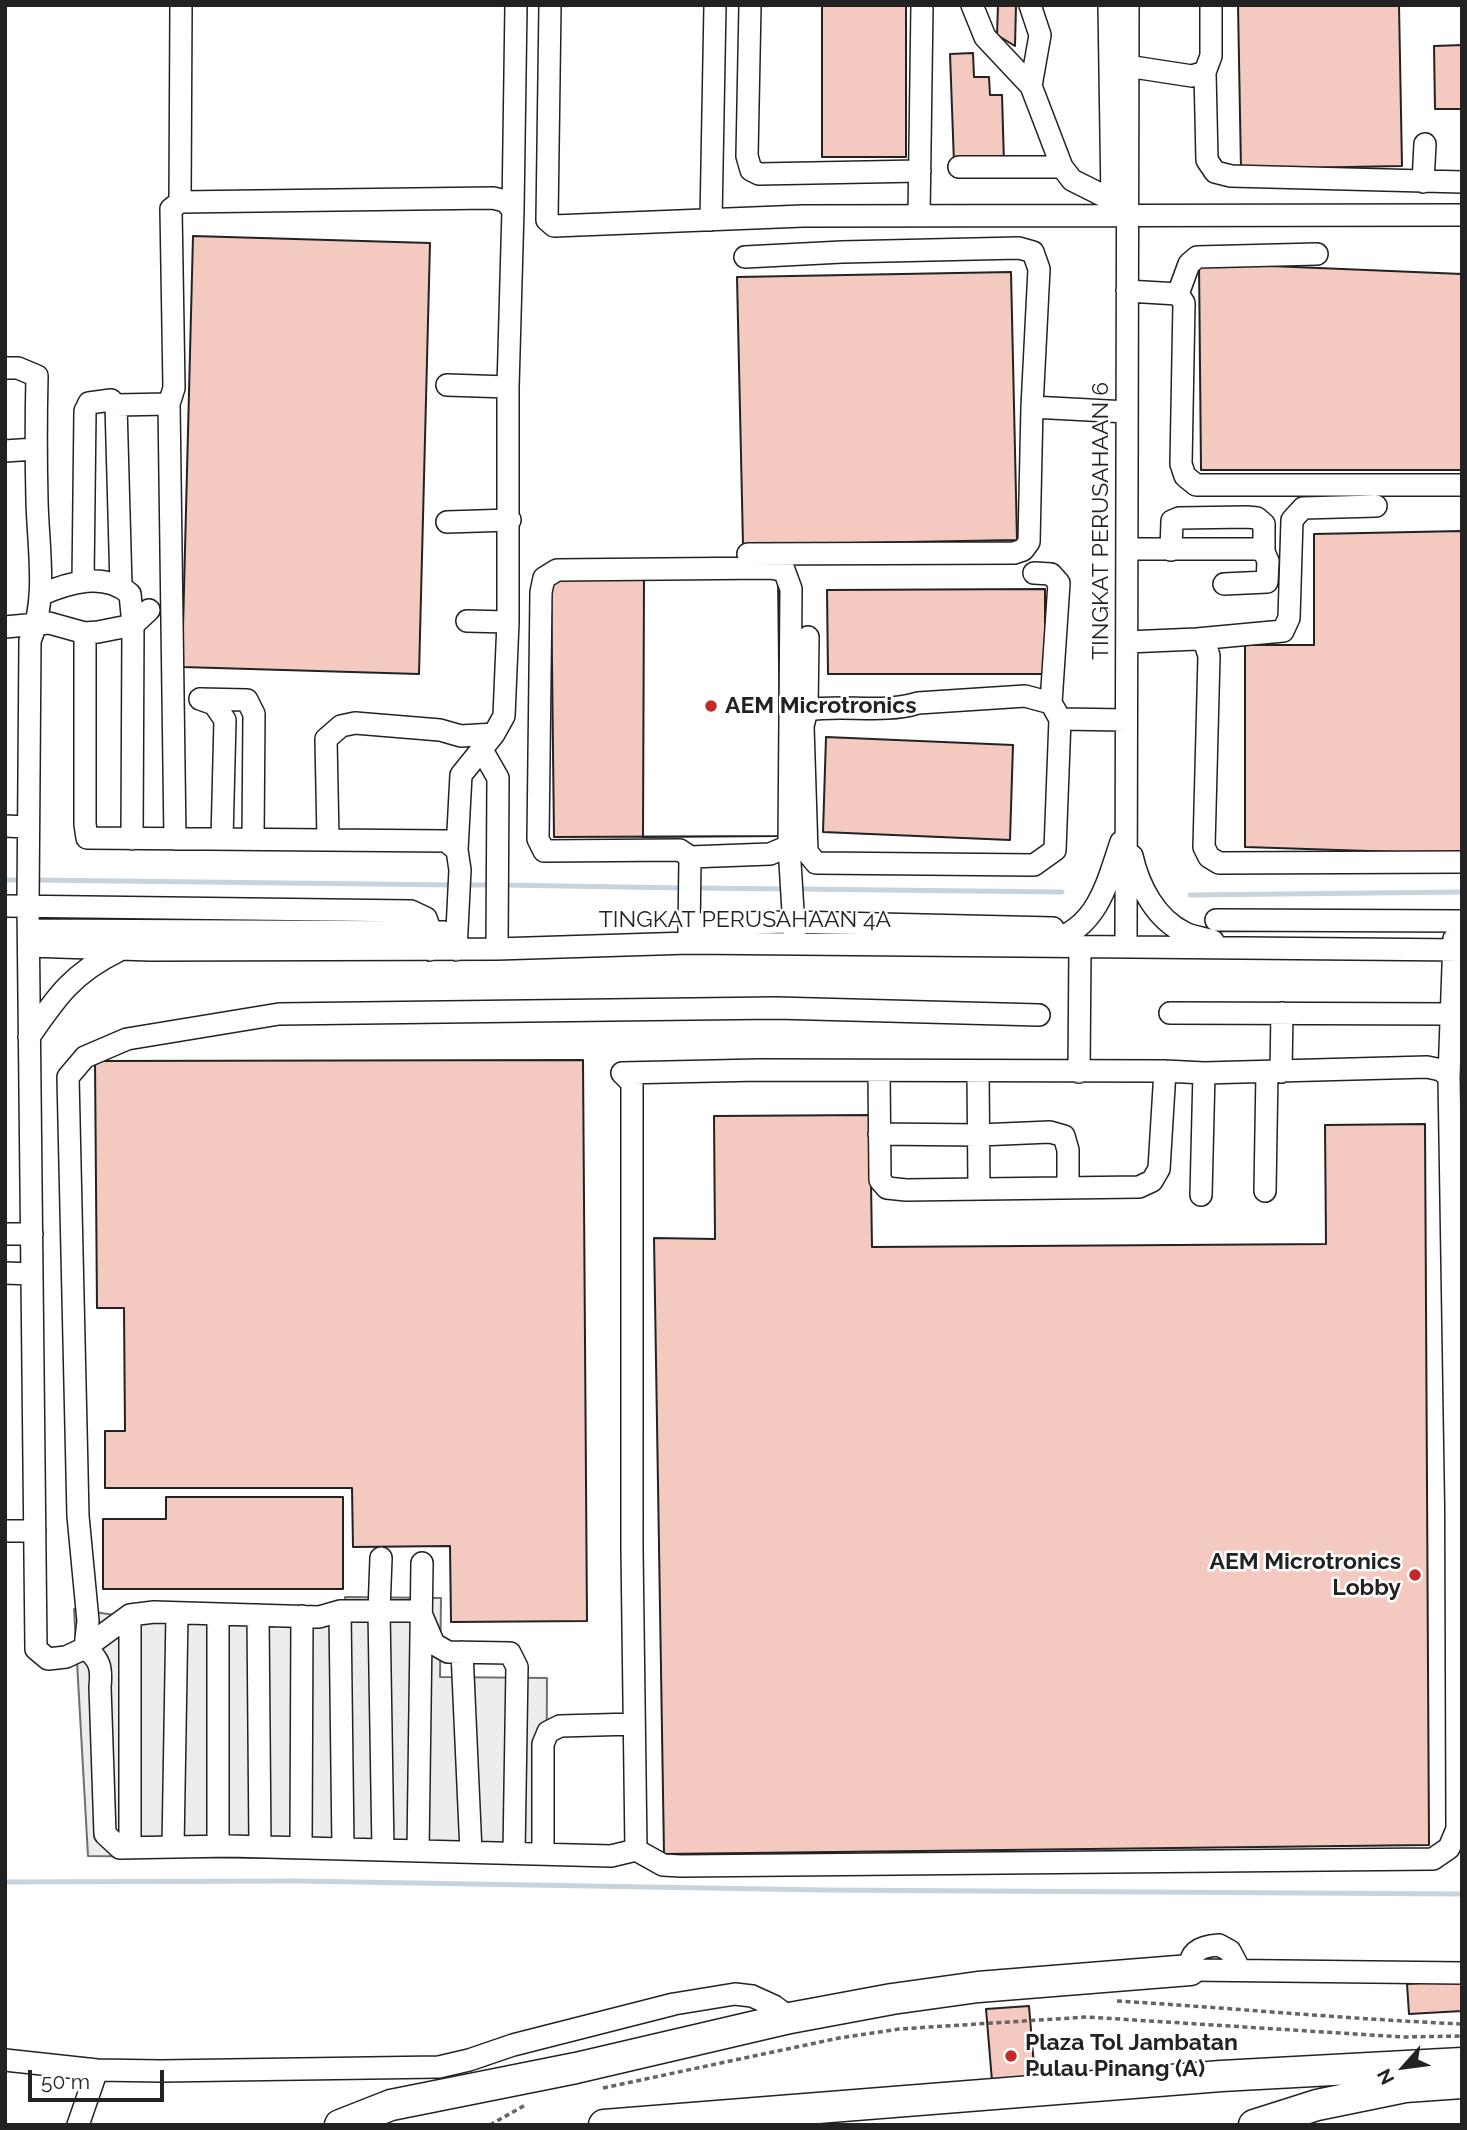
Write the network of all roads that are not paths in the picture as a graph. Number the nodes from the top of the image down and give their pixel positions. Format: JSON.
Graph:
{"nodes":[{"id":1,"x":181,"y":5,"type":"edge"},
{"id":2,"x":516,"y":5,"type":"edge"},
{"id":3,"x":550,"y":5,"type":"edge"},
{"id":4,"x":715,"y":5,"type":"edge"},
{"id":5,"x":750,"y":5,"type":"edge"},
{"id":6,"x":922,"y":5,"type":"edge"},
{"id":7,"x":972,"y":5,"type":"edge"},
{"id":8,"x":1030,"y":5,"type":"edge"},
{"id":9,"x":1109,"y":5,"type":"edge"},
{"id":10,"x":1128,"y":5,"type":"edge"},
{"id":11,"x":1211,"y":5,"type":"edge"},
{"id":12,"x":1128,"y":66,"type":"junction"},
{"id":13,"x":1205,"y":72,"type":"junction"},
{"id":14,"x":1031,"y":86,"type":"junction"},
{"id":15,"x":1425,"y":144,"type":"dead end"},
{"id":16,"x":959,"y":167,"type":"dead end"},
{"id":17,"x":1062,"y":167,"type":"junction"},
{"id":18,"x":920,"y":171,"type":"junction"},
{"id":19,"x":1462,"y":181,"type":"edge"},
{"id":20,"x":1423,"y":182,"type":"junction"},
{"id":21,"x":180,"y":202,"type":"junction"},
{"id":22,"x":1120,"y":208,"type":"junction"},
{"id":23,"x":513,"y":210,"type":"junction"},
{"id":24,"x":1462,"y":215,"type":"edge"},
{"id":25,"x":803,"y":216,"type":"junction"},
{"id":26,"x":919,"y":216,"type":"junction"},
{"id":27,"x":711,"y":220,"type":"junction"},
{"id":28,"x":803,"y":254,"type":"junction"},
{"id":29,"x":1317,"y":254,"type":"dead end"},
{"id":30,"x":745,"y":257,"type":"dead end"},
{"id":31,"x":1127,"y":291,"type":"junction"},
{"id":32,"x":1178,"y":294,"type":"junction"},
{"id":33,"x":5,"y":368,"type":"edge"},
{"id":34,"x":446,"y":385,"type":"dead end"},
{"id":35,"x":508,"y":387,"type":"junction"},
{"id":36,"x":169,"y":404,"type":"junction"},
{"id":37,"x":116,"y":405,"type":"junction"},
{"id":38,"x":1032,"y":407,"type":"junction"},
{"id":39,"x":1127,"y":412,"type":"junction"},
{"id":40,"x":36,"y":449,"type":"junction"},
{"id":41,"x":5,"y":451,"type":"edge"},
{"id":42,"x":1462,"y":485,"type":"edge"},
{"id":43,"x":1376,"y":506,"type":"dead end"},
{"id":44,"x":510,"y":520,"type":"junction"},
{"id":45,"x":447,"y":522,"type":"dead end"},
{"id":46,"x":1127,"y":549,"type":"junction"},
{"id":47,"x":1171,"y":550,"type":"junction"},
{"id":48,"x":1264,"y":552,"type":"junction"},
{"id":49,"x":737,"y":554,"type":"dead end"},
{"id":50,"x":1034,"y":573,"type":"dead end"},
{"id":51,"x":83,"y":582,"type":"junction"},
{"id":52,"x":1224,"y":584,"type":"dead end"},
{"id":53,"x":125,"y":590,"type":"junction"},
{"id":54,"x":40,"y":595,"type":"junction"},
{"id":55,"x":149,"y":610,"type":"junction"},
{"id":56,"x":172,"y":611,"type":"junction"},
{"id":57,"x":467,"y":621,"type":"dead end"},
{"id":58,"x":508,"y":622,"type":"junction"},
{"id":59,"x":37,"y":623,"type":"junction"},
{"id":60,"x":133,"y":625,"type":"junction"},
{"id":61,"x":5,"y":627,"type":"edge"},
{"id":62,"x":85,"y":633,"type":"junction"},
{"id":63,"x":808,"y":637,"type":"dead end"},
{"id":64,"x":1197,"y":639,"type":"junction"},
{"id":65,"x":1127,"y":642,"type":"junction"},
{"id":66,"x":200,"y":699,"type":"junction"},
{"id":67,"x":174,"y":703,"type":"junction"},
{"id":68,"x":807,"y":710,"type":"junction"},
{"id":69,"x":1056,"y":711,"type":"junction"},
{"id":70,"x":1126,"y":720,"type":"junction"},
{"id":71,"x":488,"y":742,"type":"junction"},
{"id":72,"x":5,"y":826,"type":"edge"},
{"id":73,"x":28,"y":827,"type":"junction"},
{"id":74,"x":1126,"y":827,"type":"junction"},
{"id":75,"x":132,"y":839,"type":"junction"},
{"id":76,"x":176,"y":839,"type":"junction"},
{"id":77,"x":222,"y":839,"type":"junction"},
{"id":78,"x":253,"y":839,"type":"junction"},
{"id":79,"x":328,"y":839,"type":"junction"},
{"id":80,"x":789,"y":846,"type":"junction"},
{"id":81,"x":458,"y":860,"type":"junction"},
{"id":82,"x":1462,"y":862,"type":"edge"},
{"id":83,"x":690,"y":864,"type":"junction"},
{"id":84,"x":28,"y":905,"type":"junction"},
{"id":85,"x":5,"y":906,"type":"edge"},
{"id":86,"x":793,"y":914,"type":"junction"},
{"id":87,"x":1216,"y":920,"type":"dead end"},
{"id":88,"x":1303,"y":920,"type":"junction"},
{"id":89,"x":1458,"y":921,"type":"edge"},
{"id":90,"x":837,"y":923,"type":"junction"},
{"id":91,"x":689,"y":925,"type":"junction"},
{"id":92,"x":1053,"y":929,"type":"dead end"},
{"id":93,"x":29,"y":938,"type":"junction"},
{"id":94,"x":1014,"y":940,"type":"junction"},
{"id":95,"x":430,"y":941,"type":"junction"},
{"id":96,"x":457,"y":941,"type":"junction"},
{"id":97,"x":795,"y":944,"type":"junction"},
{"id":98,"x":837,"y":944,"type":"junction"},
{"id":99,"x":1080,"y":947,"type":"junction"},
{"id":100,"x":1126,"y":947,"type":"junction"},
{"id":101,"x":1252,"y":948,"type":"junction"},
{"id":102,"x":497,"y":949,"type":"junction"},
{"id":103,"x":1302,"y":949,"type":"junction"},
{"id":104,"x":151,"y":950,"type":"junction"},
{"id":105,"x":1458,"y":950,"type":"edge"},
{"id":106,"x":1170,"y":1013,"type":"dead end"},
{"id":107,"x":1282,"y":1013,"type":"junction"},
{"id":108,"x":1452,"y":1014,"type":"junction"},
{"id":109,"x":1039,"y":1015,"type":"dead end"},
{"id":110,"x":29,"y":1037,"type":"junction"},
{"id":111,"x":879,"y":1071,"type":"junction"},
{"id":112,"x":1165,"y":1071,"type":"junction"},
{"id":113,"x":978,"y":1072,"type":"junction"},
{"id":114,"x":1079,"y":1072,"type":"junction"},
{"id":115,"x":1274,"y":1072,"type":"junction"},
{"id":116,"x":1204,"y":1073,"type":"junction"},
{"id":117,"x":1449,"y":1077,"type":"junction"},
{"id":118,"x":879,"y":1134,"type":"junction"},
{"id":119,"x":979,"y":1135,"type":"junction"},
{"id":120,"x":1068,"y":1187,"type":"junction"},
{"id":121,"x":979,"y":1189,"type":"junction"},
{"id":122,"x":1265,"y":1191,"type":"dead end"},
{"id":123,"x":1201,"y":1195,"type":"dead end"},
{"id":124,"x":5,"y":1234,"type":"edge"},
{"id":125,"x":32,"y":1234,"type":"junction"},
{"id":126,"x":5,"y":1273,"type":"edge"},
{"id":127,"x":32,"y":1273,"type":"junction"},
{"id":128,"x":5,"y":1531,"type":"edge"},
{"id":129,"x":35,"y":1531,"type":"junction"},
{"id":130,"x":381,"y":1559,"type":"dead end"},
{"id":131,"x":422,"y":1563,"type":"dead end"},
{"id":132,"x":340,"y":1611,"type":"junction"},
{"id":133,"x":379,"y":1611,"type":"junction"},
{"id":134,"x":420,"y":1611,"type":"junction"},
{"id":135,"x":177,"y":1613,"type":"junction"},
{"id":136,"x":218,"y":1614,"type":"junction"},
{"id":137,"x":130,"y":1615,"type":"junction"},
{"id":138,"x":258,"y":1615,"type":"junction"},
{"id":139,"x":302,"y":1616,"type":"junction"},
{"id":140,"x":85,"y":1648,"type":"junction"},
{"id":141,"x":462,"y":1652,"type":"junction"},
{"id":142,"x":634,"y":1724,"type":"junction"},
{"id":143,"x":218,"y":1846,"type":"junction"},
{"id":144,"x":173,"y":1847,"type":"junction"},
{"id":145,"x":260,"y":1847,"type":"junction"},
{"id":146,"x":130,"y":1848,"type":"junction"},
{"id":147,"x":301,"y":1848,"type":"junction"},
{"id":148,"x":342,"y":1849,"type":"junction"},
{"id":149,"x":383,"y":1850,"type":"junction"},
{"id":150,"x":636,"y":1850,"type":"junction"},
{"id":151,"x":418,"y":1851,"type":"junction"},
{"id":152,"x":471,"y":1852,"type":"junction"},
{"id":153,"x":514,"y":1853,"type":"junction"},
{"id":154,"x":542,"y":1854,"type":"junction"},
{"id":155,"x":1190,"y":1970,"type":"joint"},
{"id":156,"x":1462,"y":1973,"type":"edge"},
{"id":157,"x":790,"y":2018,"type":"junction"},
{"id":158,"x":5,"y":2060,"type":"edge"},
{"id":159,"x":1462,"y":2063,"type":"edge"},
{"id":160,"x":97,"y":2070,"type":"junction"},
{"id":161,"x":1462,"y":2083,"type":"edge"},
{"id":162,"x":78,"y":2125,"type":"edge"},
{"id":163,"x":340,"y":2125,"type":"edge"},
{"id":164,"x":604,"y":2125,"type":"edge"},
{"id":165,"x":1254,"y":2125,"type":"edge"}],
"edges":[{"from":1,"to":21,"type":"street"},
{"from":2,"to":23,"type":"street"},
{"from":3,"to":27,"type":"street"},
{"from":4,"to":27,"type":"street"},
{"from":5,"to":18,"type":"street"},
{"from":6,"to":18,"type":"street"},
{"from":7,"to":14,"type":"street"},
{"from":8,"to":14,"type":"street"},
{"from":9,"to":22,"type":"street","name":"TINGKAT PERUSAHAAN 6"},
{"from":10,"to":12,"type":"street","name":"TINGKAT PERUSAHAAN 6"},
{"from":11,"to":13,"type":"street"},
{"from":12,"to":13,"type":"street"},
{"from":12,"to":22,"type":"street","name":"TINGKAT PERUSAHAAN 6"},
{"from":13,"to":20,"type":"street"},
{"from":14,"to":17,"type":"street"},
{"from":15,"to":20,"type":"street"},
{"from":16,"to":17,"type":"street"},
{"from":17,"to":22,"type":"street"},
{"from":18,"to":26,"type":"street"},
{"from":19,"to":20,"type":"street"},
{"from":21,"to":23,"type":"street"},
{"from":21,"to":36,"type":"street"},
{"from":22,"to":24,"type":"street"},
{"from":22,"to":26,"type":"street"},
{"from":22,"to":31,"type":"street","name":"TINGKAT PERUSAHAAN 6"},
{"from":23,"to":35,"type":"street"},
{"from":25,"to":26,"type":"street"},
{"from":25,"to":27,"type":"street"},
{"from":25,"to":28,"type":"street"},
{"from":28,"to":30,"type":"street"},
{"from":28,"to":38,"type":"street"},
{"from":29,"to":32,"type":"street"},
{"from":31,"to":32,"type":"street"},
{"from":31,"to":39,"type":"street","name":"TINGKAT PERUSAHAAN 6"},
{"from":32,"to":42,"type":"street"},
{"from":33,"to":40,"type":"street"},
{"from":34,"to":35,"type":"street"},
{"from":35,"to":44,"type":"street"},
{"from":36,"to":37,"type":"street"},
{"from":36,"to":56,"type":"street"},
{"from":37,"to":51,"type":"street"},
{"from":37,"to":53,"type":"street"},
{"from":38,"to":39,"type":"street"},
{"from":38,"to":49,"type":"street"},
{"from":39,"to":46,"type":"street","name":"TINGKAT PERUSAHAAN 6"},
{"from":40,"to":41,"type":"street"},
{"from":40,"to":54,"type":"street"},
{"from":43,"to":64,"type":"street"},
{"from":44,"to":45,"type":"street"},
{"from":44,"to":58,"type":"street"},
{"from":46,"to":47,"type":"street"},
{"from":46,"to":65,"type":"street","name":"TINGKAT PERUSAHAAN 6"},
{"from":47,"to":48,"type":"street"},
{"from":47,"to":48,"type":"street"},
{"from":48,"to":52,"type":"street"},
{"from":50,"to":69,"type":"street"},
{"from":51,"to":53,"type":"street"},
{"from":51,"to":54,"type":"street"},
{"from":53,"to":55,"type":"street"},
{"from":53,"to":60,"type":"street"},
{"from":54,"to":59,"type":"street"},
{"from":55,"to":56,"type":"street"},
{"from":55,"to":60,"type":"street"},
{"from":56,"to":67,"type":"street"},
{"from":57,"to":58,"type":"street"},
{"from":58,"to":71,"type":"street"},
{"from":59,"to":61,"type":"street"},
{"from":59,"to":62,"type":"street"},
{"from":59,"to":73,"type":"street"},
{"from":60,"to":62,"type":"street"},
{"from":60,"to":75,"type":"street"},
{"from":62,"to":75,"type":"street"},
{"from":63,"to":68,"type":"street"},
{"from":64,"to":65,"type":"street"},
{"from":64,"to":82,"type":"street"},
{"from":65,"to":70,"type":"street","name":"TINGKAT PERUSAHAAN 6"},
{"from":66,"to":67,"type":"street"},
{"from":66,"to":77,"type":"street"},
{"from":66,"to":78,"type":"street"},
{"from":67,"to":76,"type":"street"},
{"from":68,"to":69,"type":"street"},
{"from":68,"to":69,"type":"street"},
{"from":69,"to":70,"type":"street"},
{"from":70,"to":74,"type":"street","name":"TINGKAT PERUSAHAAN 6"},
{"from":71,"to":79,"type":"street"},
{"from":71,"to":81,"type":"street"},
{"from":71,"to":102,"type":"street"},
{"from":72,"to":73,"type":"street"},
{"from":73,"to":84,"type":"street"},
{"from":74,"to":94,"type":"street","name":"TINGKAT PERUSAHAAN 6"},
{"from":74,"to":100,"type":"street","name":"TINGKAT PERUSAHAAN 6"},
{"from":74,"to":101,"type":"street","name":"TINGKAT PERUSAHAAN 6"},
{"from":75,"to":76,"type":"street"},
{"from":76,"to":77,"type":"street"},
{"from":77,"to":78,"type":"street"},
{"from":78,"to":79,"type":"street"},
{"from":79,"to":81,"type":"street"},
{"from":80,"to":83,"type":"street"},
{"from":80,"to":83,"type":"street"},
{"from":80,"to":86,"type":"street"},
{"from":81,"to":96,"type":"street"},
{"from":83,"to":91,"type":"street"},
{"from":84,"to":85,"type":"street"},
{"from":84,"to":93,"type":"street"},
{"from":84,"to":95,"type":"street"},
{"from":86,"to":90,"type":"street"},
{"from":86,"to":91,"type":"street"},
{"from":86,"to":97,"type":"street"},
{"from":87,"to":88,"type":"street"},
{"from":88,"to":89,"type":"street"},
{"from":88,"to":103,"type":"street"},
{"from":89,"to":105,"type":"street"},
{"from":90,"to":94,"type":"street"},
{"from":90,"to":98,"type":"street"},
{"from":91,"to":97,"type":"street","name":"TINGKAT PERUSAHAAN 4A"},
{"from":91,"to":102,"type":"street","name":"TINGKAT PERUSAHAAN 4A"},
{"from":92,"to":94,"type":"street"},
{"from":93,"to":95,"type":"street"},
{"from":93,"to":104,"type":"street","name":"TINGKAT PERUSAHAAN 4A"},
{"from":93,"to":110,"type":"street"},
{"from":94,"to":98,"type":"street","name":"TINGKAT PERUSAHAAN 4A"},
{"from":94,"to":99,"type":"street","name":"TINGKAT PERUSAHAAN 4A"},
{"from":95,"to":96,"type":"street","name":"TINGKAT PERUSAHAAN 4A"},
{"from":95,"to":104,"type":"street","name":"TINGKAT PERUSAHAAN 4A"},
{"from":96,"to":102,"type":"street","name":"TINGKAT PERUSAHAAN 4A"},
{"from":97,"to":98,"type":"street","name":"TINGKAT PERUSAHAAN 4A"},
{"from":99,"to":100,"type":"street","name":"TINGKAT PERUSAHAAN 4A"},
{"from":99,"to":114,"type":"street"},
{"from":100,"to":101,"type":"street","name":"TINGKAT PERUSAHAAN 4A"},
{"from":101,"to":103,"type":"street","name":"TINGKAT PERUSAHAAN 4A"},
{"from":103,"to":105,"type":"street","name":"TINGKAT PERUSAHAAN 4A"},
{"from":104,"to":110,"type":"street"},
{"from":105,"to":108,"type":"street"},
{"from":106,"to":107,"type":"street"},
{"from":107,"to":108,"type":"street"},
{"from":107,"to":115,"type":"street"},
{"from":108,"to":117,"type":"street"},
{"from":109,"to":140,"type":"street"},
{"from":110,"to":125,"type":"street"},
{"from":111,"to":113,"type":"street"},
{"from":111,"to":118,"type":"street"},
{"from":111,"to":142,"type":"street"},
{"from":112,"to":114,"type":"street"},
{"from":112,"to":116,"type":"street"},
{"from":112,"to":120,"type":"street"},
{"from":113,"to":114,"type":"street"},
{"from":113,"to":119,"type":"street"},
{"from":115,"to":116,"type":"street"},
{"from":115,"to":117,"type":"street"},
{"from":115,"to":122,"type":"street"},
{"from":116,"to":123,"type":"street"},
{"from":117,"to":150,"type":"street"},
{"from":118,"to":119,"type":"street"},
{"from":118,"to":121,"type":"street"},
{"from":119,"to":120,"type":"street"},
{"from":119,"to":121,"type":"street"},
{"from":120,"to":121,"type":"street"},
{"from":124,"to":125,"type":"street"},
{"from":125,"to":127,"type":"street"},
{"from":126,"to":127,"type":"street"},
{"from":127,"to":129,"type":"street"},
{"from":128,"to":129,"type":"street"},
{"from":129,"to":140,"type":"street"},
{"from":130,"to":133,"type":"street"},
{"from":131,"to":134,"type":"street"},
{"from":132,"to":133,"type":"street"},
{"from":132,"to":139,"type":"street"},
{"from":132,"to":148,"type":"street"},
{"from":133,"to":134,"type":"street"},
{"from":133,"to":149,"type":"street"},
{"from":134,"to":141,"type":"street"},
{"from":134,"to":151,"type":"street"},
{"from":135,"to":136,"type":"street"},
{"from":135,"to":137,"type":"street"},
{"from":135,"to":144,"type":"street"},
{"from":136,"to":138,"type":"street"},
{"from":136,"to":143,"type":"street"},
{"from":137,"to":140,"type":"street"},
{"from":137,"to":146,"type":"street"},
{"from":138,"to":139,"type":"street"},
{"from":138,"to":145,"type":"street"},
{"from":139,"to":147,"type":"street"},
{"from":140,"to":146,"type":"street"},
{"from":141,"to":152,"type":"street"},
{"from":141,"to":153,"type":"street"},
{"from":142,"to":150,"type":"street"},
{"from":142,"to":154,"type":"street"},
{"from":143,"to":144,"type":"street"},
{"from":143,"to":145,"type":"street"},
{"from":144,"to":146,"type":"street"},
{"from":145,"to":147,"type":"street"},
{"from":147,"to":148,"type":"street"},
{"from":148,"to":149,"type":"street"},
{"from":149,"to":151,"type":"street"},
{"from":150,"to":154,"type":"street"},
{"from":151,"to":152,"type":"street"},
{"from":152,"to":153,"type":"street"},
{"from":153,"to":154,"type":"street"},
{"from":155,"to":156,"type":"street"},
{"from":155,"to":157,"type":"highway"},
{"from":157,"to":160,"type":"street"},
{"from":157,"to":163,"type":"highway"},
{"from":158,"to":160,"type":"street"},
{"from":159,"to":164,"type":"highway"},
{"from":160,"to":162,"type":"street"},
{"from":161,"to":165,"type":"highway"}]}
